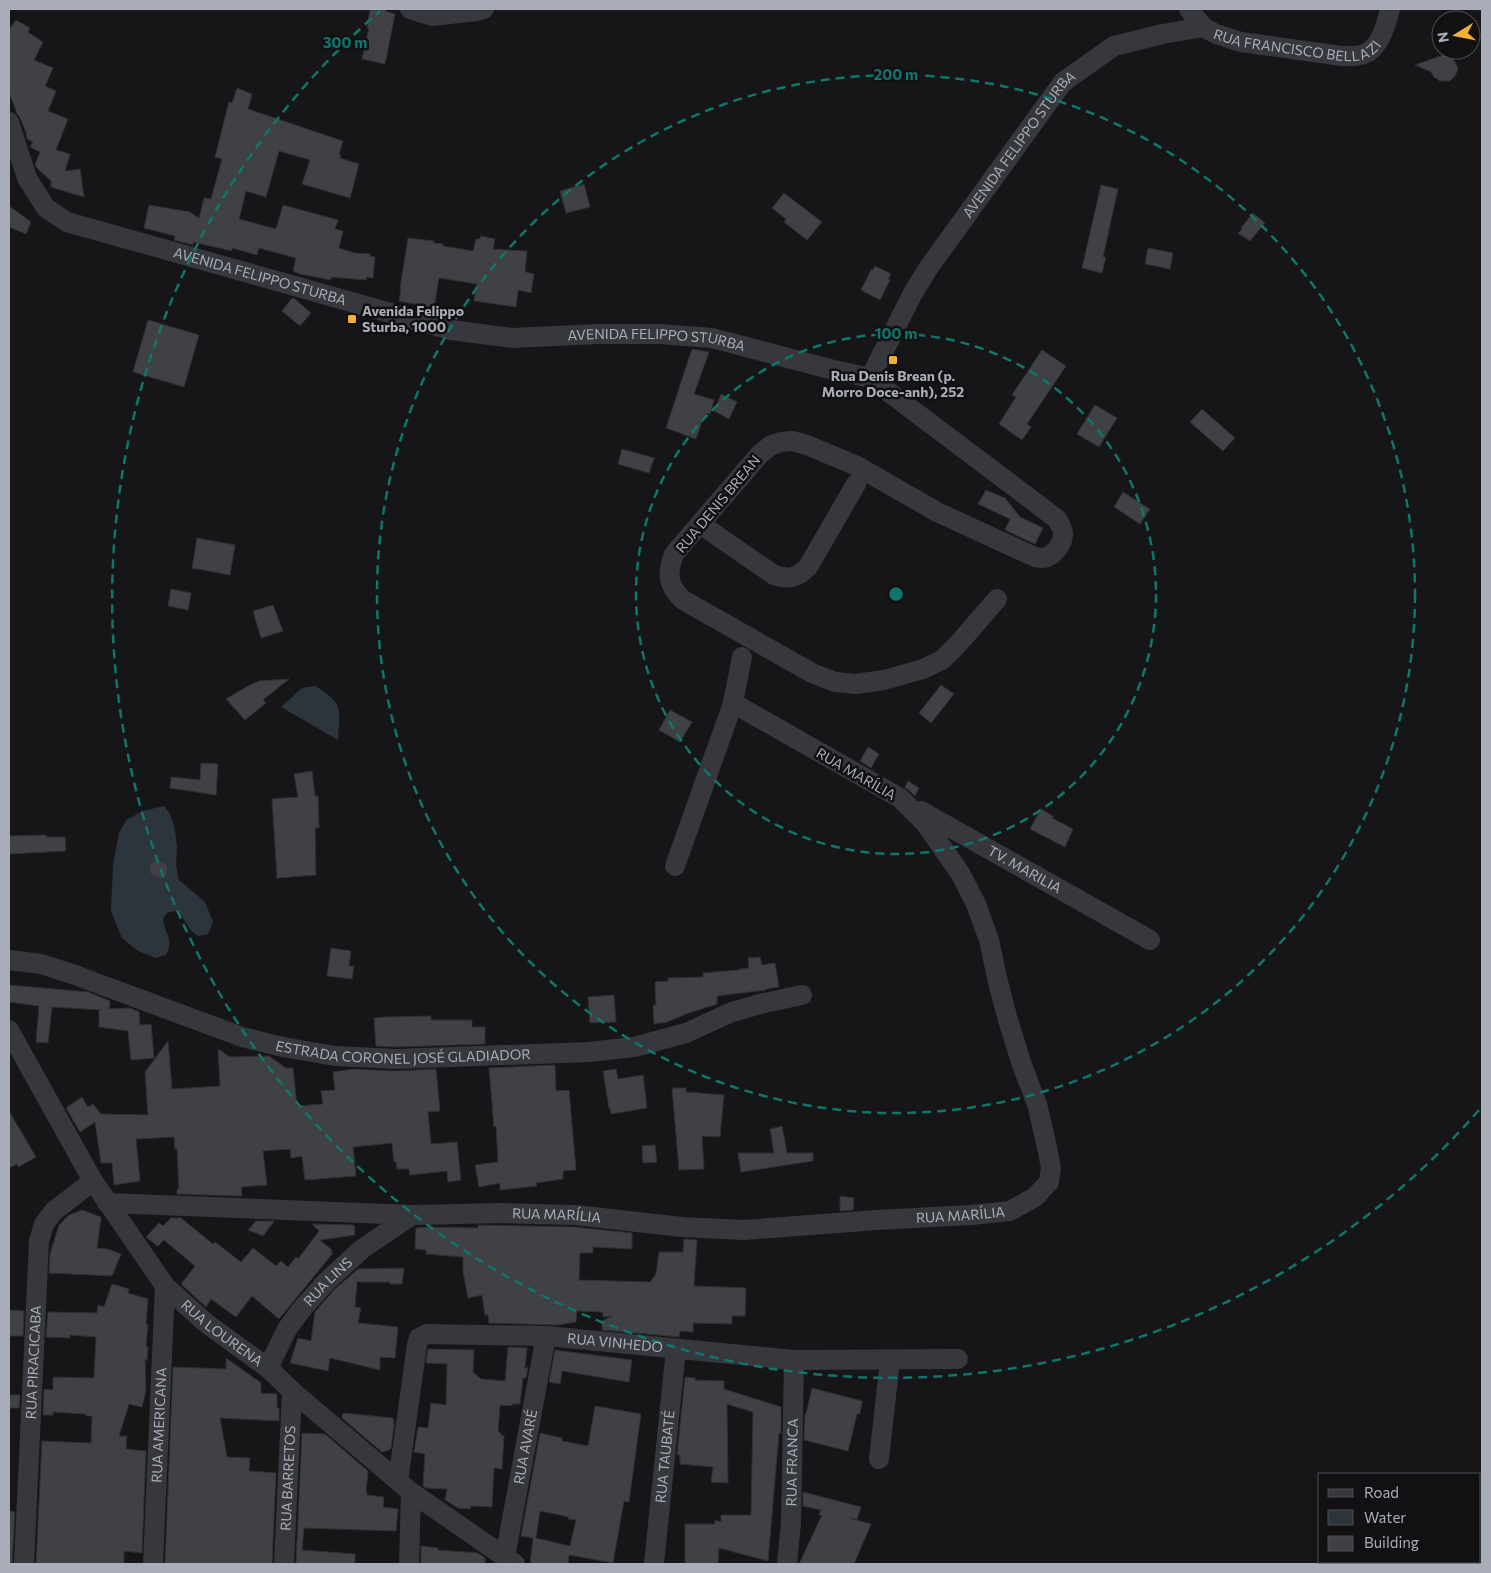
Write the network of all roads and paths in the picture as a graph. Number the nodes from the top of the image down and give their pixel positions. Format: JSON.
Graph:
{"nodes":[{"id":1,"x":410,"y":9,"type":"edge"},
{"id":2,"x":484,"y":9,"type":"edge"},
{"id":3,"x":1189,"y":9,"type":"edge"},
{"id":4,"x":1390,"y":9,"type":"edge"},
{"id":5,"x":1203,"y":26,"type":"junction"},
{"id":6,"x":9,"y":122,"type":"edge"},
{"id":7,"x":870,"y":378,"type":"junction"},
{"id":8,"x":856,"y":484,"type":"dead end"},
{"id":9,"x":700,"y":524,"type":"junction"},
{"id":10,"x":996,"y":599,"type":"dead end"},
{"id":11,"x":742,"y":658,"type":"dead end"},
{"id":12,"x":733,"y":703,"type":"junction"},
{"id":13,"x":900,"y":798,"type":"junction"},
{"id":14,"x":675,"y":866,"type":"dead end"},
{"id":15,"x":1150,"y":940,"type":"dead end"},
{"id":16,"x":9,"y":960,"type":"edge"},
{"id":17,"x":802,"y":995,"type":"dead end"},
{"id":18,"x":9,"y":1030,"type":"edge"},
{"id":19,"x":93,"y":1182,"type":"junction"},
{"id":20,"x":107,"y":1203,"type":"junction"},
{"id":21,"x":412,"y":1215,"type":"junction"},
{"id":22,"x":165,"y":1286,"type":"junction"},
{"id":23,"x":546,"y":1336,"type":"junction"},
{"id":24,"x":676,"y":1349,"type":"junction"},
{"id":25,"x":958,"y":1359,"type":"dead end"},
{"id":26,"x":794,"y":1360,"type":"junction"},
{"id":27,"x":890,"y":1360,"type":"junction"},
{"id":28,"x":268,"y":1368,"type":"junction"},
{"id":29,"x":292,"y":1391,"type":"junction"},
{"id":30,"x":879,"y":1459,"type":"dead end"},
{"id":31,"x":405,"y":1487,"type":"junction"},
{"id":32,"x":510,"y":1561,"type":"edge"},
{"id":33,"x":24,"y":1564,"type":"edge"},
{"id":34,"x":153,"y":1564,"type":"edge"},
{"id":35,"x":284,"y":1564,"type":"edge"},
{"id":36,"x":409,"y":1564,"type":"edge"},
{"id":37,"x":654,"y":1564,"type":"edge"},
{"id":38,"x":787,"y":1564,"type":"edge"}],
"edges":[{"from":1,"to":2,"type":"street"},
{"from":3,"to":5,"type":"street","name":"RUA FRANCISCO BELLAZI"},
{"from":4,"to":5,"type":"street","name":"RUA FRANCISCO BELLAZI"},
{"from":5,"to":7,"type":"street","name":"AVENIDA FELIPPO STURBA"},
{"from":6,"to":7,"type":"street","name":"AVENIDA FELIPPO STURBA"},
{"from":7,"to":9,"type":"street","name":"RUA DENIS BREAN"},
{"from":8,"to":9,"type":"street"},
{"from":9,"to":10,"type":"street","name":"RUA DENIS BREAN"},
{"from":11,"to":12,"type":"street"},
{"from":12,"to":13,"type":"street","name":"RUA MARÍLIA"},
{"from":12,"to":14,"type":"street"},
{"from":13,"to":15,"type":"street","name":"TV. MARILIA"},
{"from":13,"to":21,"type":"street","name":"RUA MARÍLIA"},
{"from":16,"to":17,"type":"street","name":"ESTRADA CORONEL JOSÉ GLADIADOR"},
{"from":18,"to":19,"type":"street","name":"RUA LOURENA"},
{"from":19,"to":20,"type":"street","name":"RUA LOURENA"},
{"from":19,"to":33,"type":"street","name":"RUA PIRACICABA"},
{"from":20,"to":21,"type":"street","name":"RUA MARÍLIA"},
{"from":20,"to":22,"type":"street","name":"RUA LOURENA"},
{"from":21,"to":28,"type":"street","name":"RUA LINS"},
{"from":22,"to":28,"type":"street","name":"RUA LOURENA"},
{"from":22,"to":34,"type":"street","name":"RUA AMERICANA"},
{"from":23,"to":24,"type":"street","name":"RUA VINHEDO"},
{"from":23,"to":31,"type":"street","name":"RUA VINHEDO"},
{"from":23,"to":32,"type":"street","name":"RUA AVARÉ"},
{"from":24,"to":26,"type":"street","name":"RUA VINHEDO"},
{"from":24,"to":37,"type":"street","name":"RUA TAUBATÉ"},
{"from":25,"to":27,"type":"street","name":"RUA VINHEDO"},
{"from":26,"to":27,"type":"street","name":"RUA VINHEDO"},
{"from":26,"to":38,"type":"street","name":"RUA FRANCA"},
{"from":27,"to":30,"type":"street"},
{"from":28,"to":29,"type":"street","name":"RUA LOURENA"},
{"from":29,"to":31,"type":"street","name":"RUA LOURENA"},
{"from":29,"to":35,"type":"street","name":"RUA BARRETOS"},
{"from":31,"to":32,"type":"street","name":"RUA LOURENA"},
{"from":31,"to":36,"type":"street"}]}
